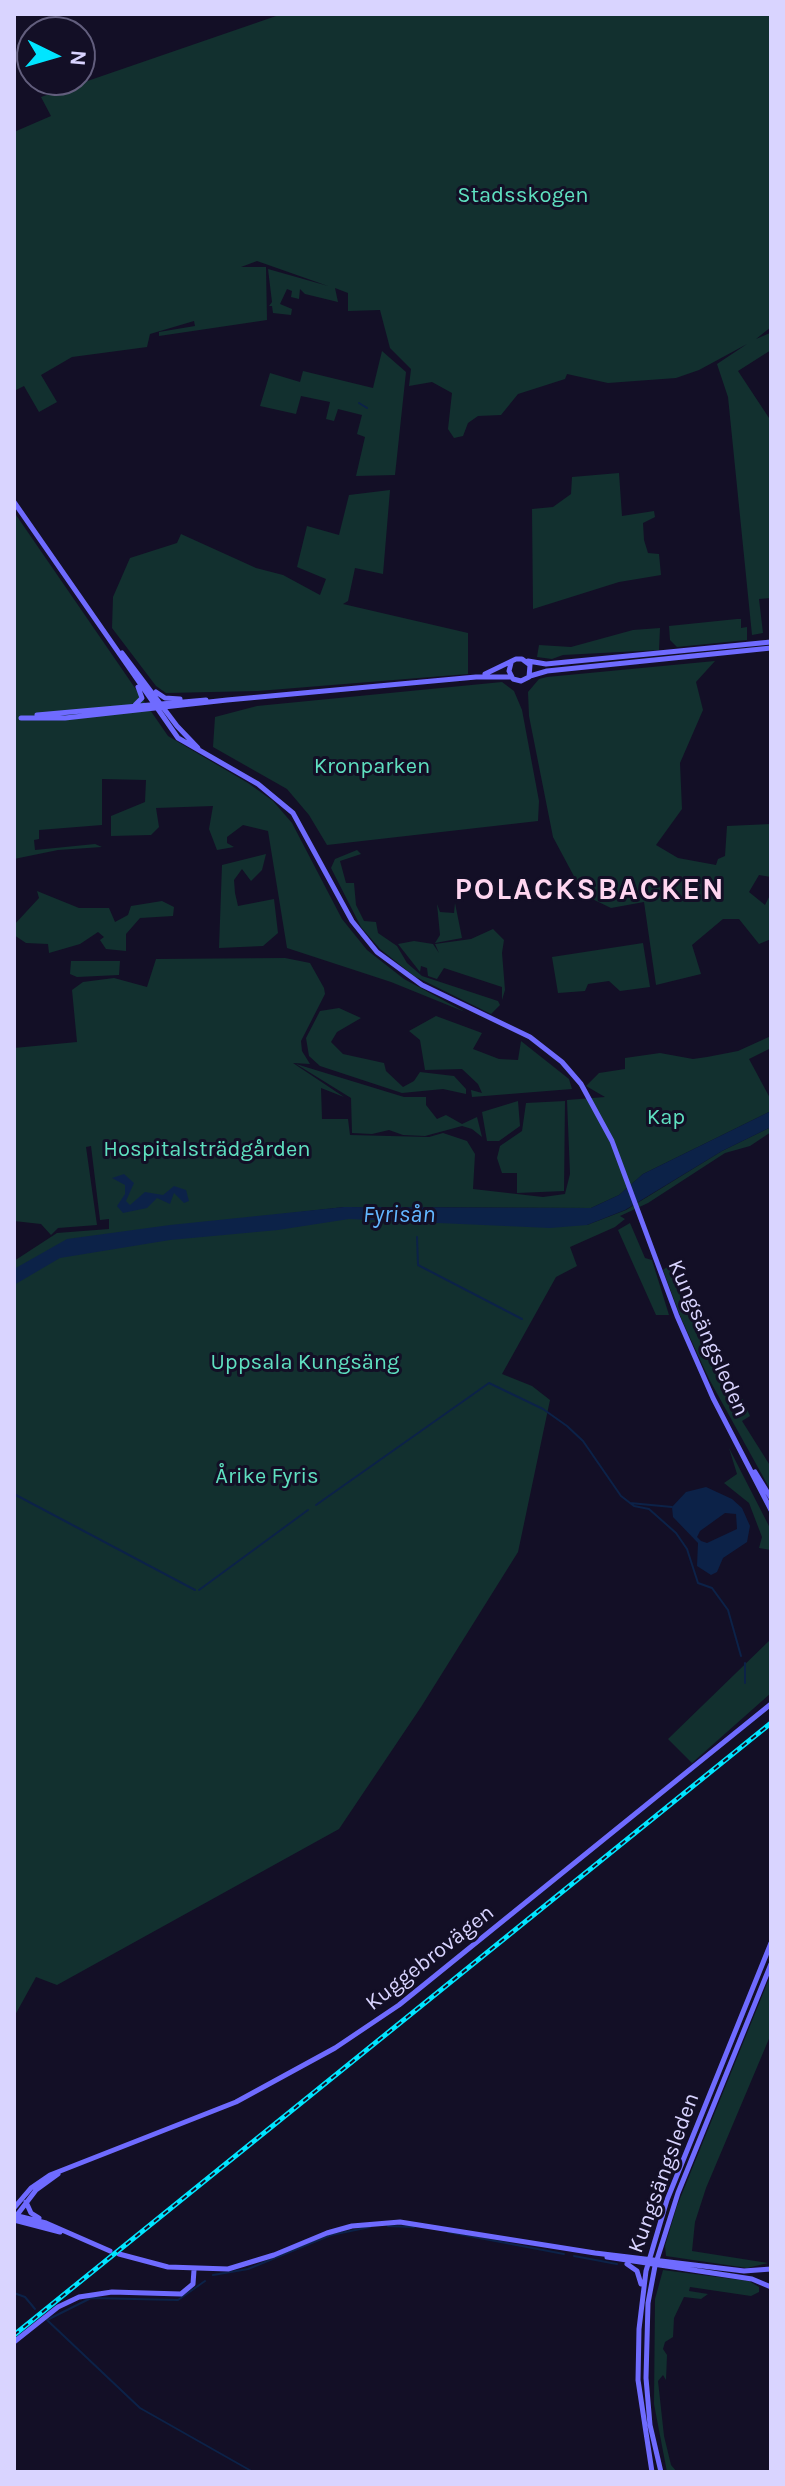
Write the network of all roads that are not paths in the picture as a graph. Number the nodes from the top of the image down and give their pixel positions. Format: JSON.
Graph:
{"nodes":[{"id":1,"x":14,"y":502,"type":"edge"},
{"id":2,"x":96,"y":621,"type":"junction"},
{"id":3,"x":771,"y":645,"type":"edge"},
{"id":4,"x":528,"y":661,"type":"junction"},
{"id":5,"x":511,"y":663,"type":"junction"},
{"id":6,"x":530,"y":676,"type":"junction"},
{"id":7,"x":476,"y":677,"type":"junction"},
{"id":8,"x":511,"y":677,"type":"junction"},
{"id":9,"x":135,"y":679,"type":"junction"},
{"id":10,"x":149,"y":687,"type":"junction"},
{"id":11,"x":193,"y":703,"type":"junction"},
{"id":12,"x":132,"y":706,"type":"junction"},
{"id":13,"x":159,"y":707,"type":"junction"},
{"id":14,"x":141,"y":712,"type":"junction"},
{"id":15,"x":17,"y":718,"type":"edge"},
{"id":16,"x":165,"y":724,"type":"junction"},
{"id":17,"x":177,"y":726,"type":"junction"},
{"id":18,"x":201,"y":751,"type":"junction"},
{"id":19,"x":740,"y":1448,"type":"junction"},
{"id":20,"x":771,"y":1498,"type":"edge"},
{"id":21,"x":771,"y":1510,"type":"edge"},
{"id":22,"x":771,"y":1704,"type":"edge"},
{"id":23,"x":771,"y":1943,"type":"edge"},
{"id":24,"x":771,"y":1964,"type":"edge"},
{"id":25,"x":25,"y":2200,"type":"junction"},
{"id":26,"x":15,"y":2215,"type":"edge"},
{"id":27,"x":46,"y":2223,"type":"junction"},
{"id":28,"x":95,"y":2244,"type":"junction"},
{"id":29,"x":110,"y":2251,"type":"dead end"},
{"id":30,"x":595,"y":2253,"type":"junction"},
{"id":31,"x":119,"y":2254,"type":"dead end"},
{"id":32,"x":615,"y":2260,"type":"junction"},
{"id":33,"x":652,"y":2263,"type":"junction"},
{"id":34,"x":771,"y":2269,"type":"edge"},
{"id":35,"x":194,"y":2270,"type":"junction"},
{"id":36,"x":762,"y":2271,"type":"junction"},
{"id":37,"x":760,"y":2282,"type":"junction"},
{"id":38,"x":771,"y":2287,"type":"edge"},
{"id":39,"x":642,"y":2292,"type":"junction"},
{"id":40,"x":14,"y":2342,"type":"edge"},
{"id":41,"x":652,"y":2472,"type":"edge"},
{"id":42,"x":661,"y":2472,"type":"edge"}],
"edges":[{"from":1,"to":2,"type":"main road"},
{"from":2,"to":9,"type":"main road"},
{"from":2,"to":10,"type":"main road"},
{"from":3,"to":4,"type":"main road"},
{"from":3,"to":6,"type":"main road"},
{"from":4,"to":5,"type":"main road"},
{"from":4,"to":6,"type":"main road"},
{"from":5,"to":7,"type":"main road"},
{"from":5,"to":8,"type":"main road"},
{"from":6,"to":8,"type":"main road"},
{"from":7,"to":8,"type":"main road"},
{"from":7,"to":11,"type":"main road"},
{"from":9,"to":12,"type":"main road"},
{"from":9,"to":13,"type":"main road"},
{"from":10,"to":11,"type":"main road"},
{"from":10,"to":13,"type":"main road"},
{"from":11,"to":13,"type":"main road"},
{"from":11,"to":17,"type":"main road"},
{"from":12,"to":13,"type":"main road"},
{"from":12,"to":15,"type":"main road"},
{"from":13,"to":14,"type":"main road"},
{"from":13,"to":16,"type":"main road"},
{"from":13,"to":17,"type":"main road"},
{"from":14,"to":15,"type":"main road"},
{"from":14,"to":16,"type":"main road"},
{"from":16,"to":18,"type":"main road"},
{"from":17,"to":18,"type":"main road"},
{"from":18,"to":19,"type":"main road","name":"Kungsängsleden"},
{"from":19,"to":20,"type":"main road","name":"Kungsängsleden"},
{"from":19,"to":21,"type":"main road","name":"Kungsängsleden"},
{"from":22,"to":25,"type":"main road","name":"Kuggebrovägen"},
{"from":23,"to":33,"type":"main road","name":"Kungsängsleden"},
{"from":24,"to":33,"type":"main road","name":"Kungsängsleden"},
{"from":25,"to":26,"type":"main road","name":"Kuggebrovägen"},
{"from":25,"to":27,"type":"main road"},
{"from":26,"to":27,"type":"main road"},
{"from":26,"to":28,"type":"main road"},
{"from":27,"to":28,"type":"main road"},
{"from":28,"to":29,"type":"main road"},
{"from":30,"to":32,"type":"main road"},
{"from":30,"to":33,"type":"main road"},
{"from":30,"to":35,"type":"main road"},
{"from":31,"to":35,"type":"main road"},
{"from":32,"to":33,"type":"main road"},
{"from":32,"to":39,"type":"main road"},
{"from":33,"to":36,"type":"main road"},
{"from":33,"to":37,"type":"main road"},
{"from":33,"to":39,"type":"main road","name":"Kungsängsleden"},
{"from":33,"to":42,"type":"main road","name":"Kungsängsleden"},
{"from":34,"to":36,"type":"main road"},
{"from":35,"to":40,"type":"main road"},
{"from":36,"to":37,"type":"main road"},
{"from":37,"to":38,"type":"main road"},
{"from":39,"to":41,"type":"main road","name":"Kungsängsleden"}]}
